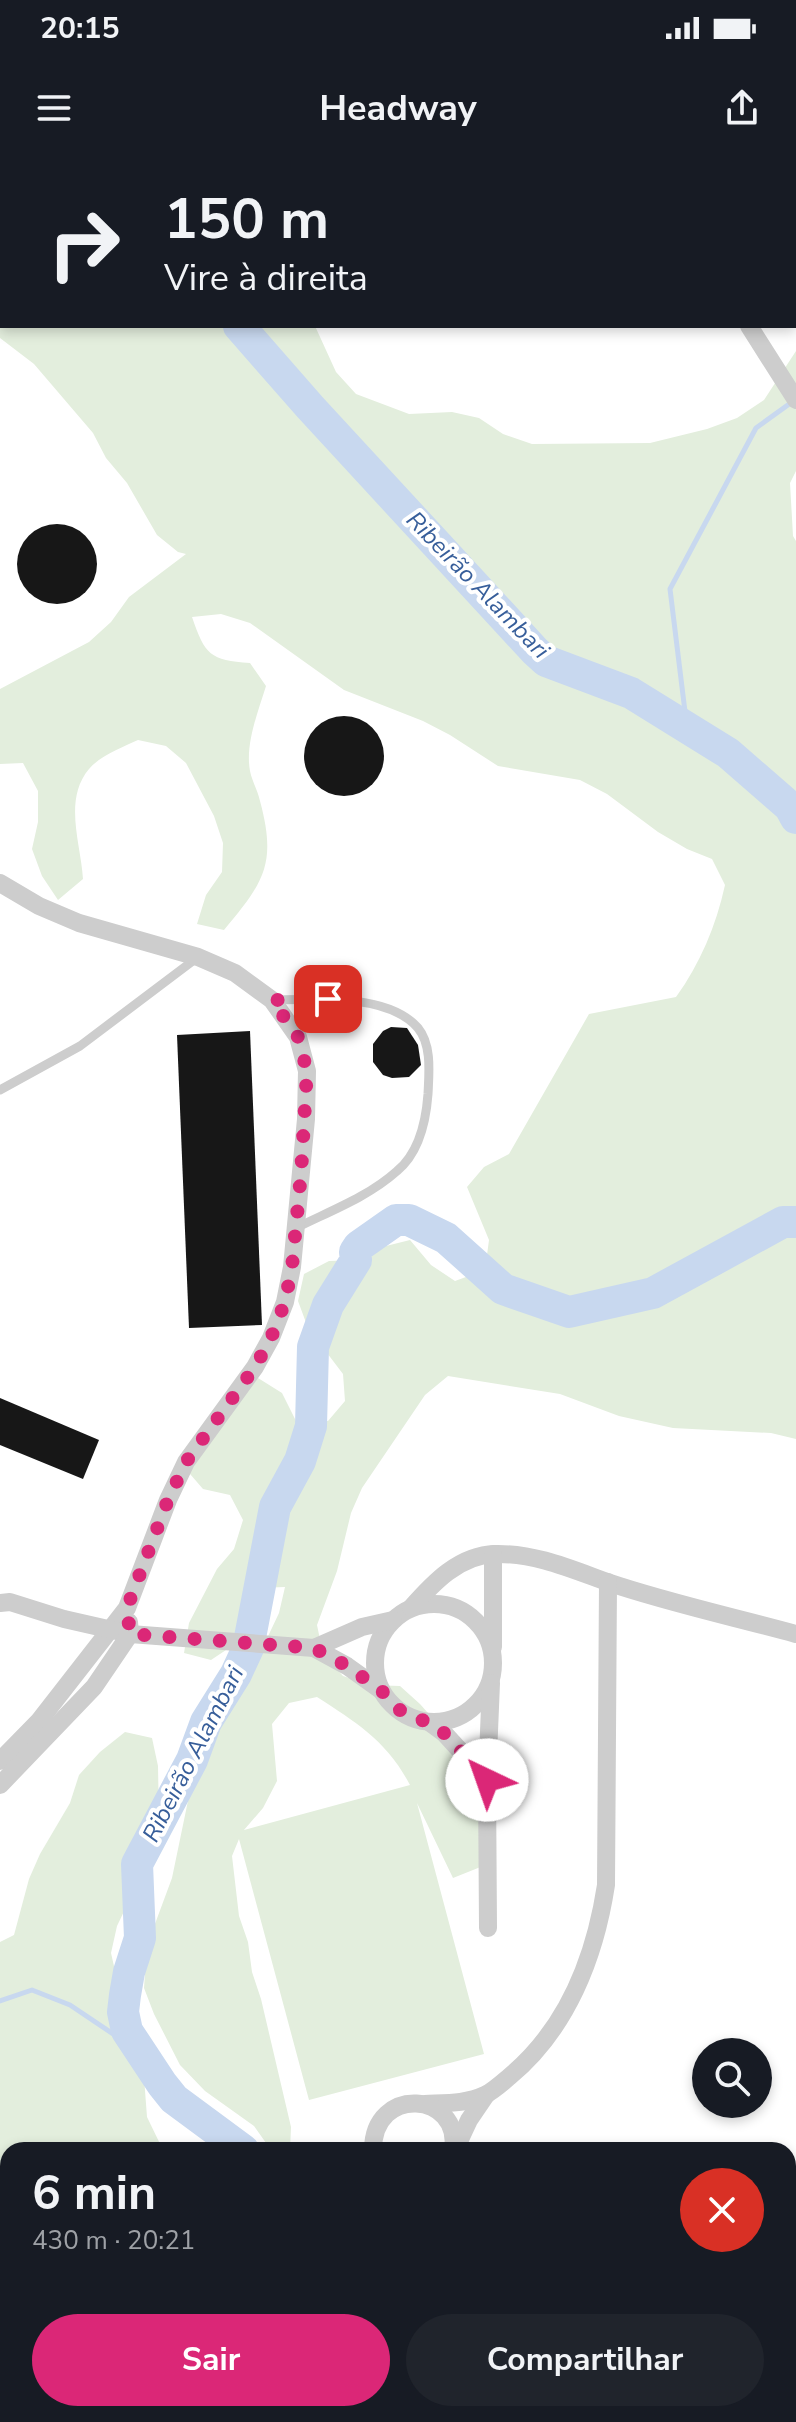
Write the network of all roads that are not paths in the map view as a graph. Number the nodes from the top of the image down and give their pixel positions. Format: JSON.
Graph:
{"nodes":[{"id":1,"x":750,"y":328,"type":"edge"},
{"id":2,"x":792,"y":394,"type":"edge"},
{"id":3,"x":0,"y":883,"type":"edge"},
{"id":4,"x":198,"y":957,"type":"junction"},
{"id":5,"x":272,"y":1000,"type":"junction"},
{"id":6,"x":0,"y":1090,"type":"edge"},
{"id":7,"x":296,"y":1228,"type":"junction"},
{"id":8,"x":493,"y":1554,"type":"junction"},
{"id":9,"x":608,"y":1582,"type":"junction"},
{"id":10,"x":3,"y":1601,"type":"edge"},
{"id":11,"x":411,"y":1608,"type":"junction"},
{"id":12,"x":393,"y":1620,"type":"junction"},
{"id":13,"x":121,"y":1632,"type":"junction"},
{"id":14,"x":796,"y":1634,"type":"edge"},
{"id":15,"x":306,"y":1647,"type":"junction"},
{"id":16,"x":493,"y":1654,"type":"junction"},
{"id":17,"x":491,"y":1677,"type":"junction"},
{"id":18,"x":382,"y":1691,"type":"junction"},
{"id":19,"x":429,"y":1722,"type":"junction"},
{"id":20,"x":0,"y":1761,"type":"edge"},
{"id":21,"x":487,"y":1780,"type":"junction"},
{"id":22,"x":0,"y":1785,"type":"edge"},
{"id":23,"x":488,"y":1928,"type":"dead end"},
{"id":24,"x":486,"y":2095,"type":"junction"},
{"id":25,"x":425,"y":2104,"type":"junction"},
{"id":26,"x":373,"y":2142,"type":"edge"},
{"id":27,"x":453,"y":2142,"type":"edge"},
{"id":28,"x":458,"y":2142,"type":"edge"}],
"edges":[{"from":1,"to":2,"type":"street"},
{"from":3,"to":4,"type":"street"},
{"from":4,"to":5,"type":"street"},
{"from":4,"to":6,"type":"lane"},
{"from":5,"to":7,"type":"street"},
{"from":5,"to":7,"type":"lane"},
{"from":7,"to":13,"type":"street"},
{"from":8,"to":9,"type":"street"},
{"from":8,"to":11,"type":"street"},
{"from":8,"to":16,"type":"street"},
{"from":9,"to":14,"type":"street"},
{"from":9,"to":24,"type":"street"},
{"from":10,"to":13,"type":"street"},
{"from":11,"to":12,"type":"street"},
{"from":11,"to":16,"type":"street"},
{"from":12,"to":15,"type":"street"},
{"from":12,"to":18,"type":"street"},
{"from":13,"to":15,"type":"street"},
{"from":13,"to":20,"type":"street"},
{"from":13,"to":22,"type":"street"},
{"from":15,"to":18,"type":"street"},
{"from":16,"to":17,"type":"street"},
{"from":17,"to":19,"type":"street"},
{"from":17,"to":21,"type":"street"},
{"from":18,"to":19,"type":"street"},
{"from":19,"to":21,"type":"street"},
{"from":21,"to":23,"type":"street"},
{"from":24,"to":25,"type":"street"},
{"from":24,"to":28,"type":"street"},
{"from":25,"to":26,"type":"street"},
{"from":25,"to":27,"type":"street"}]}
